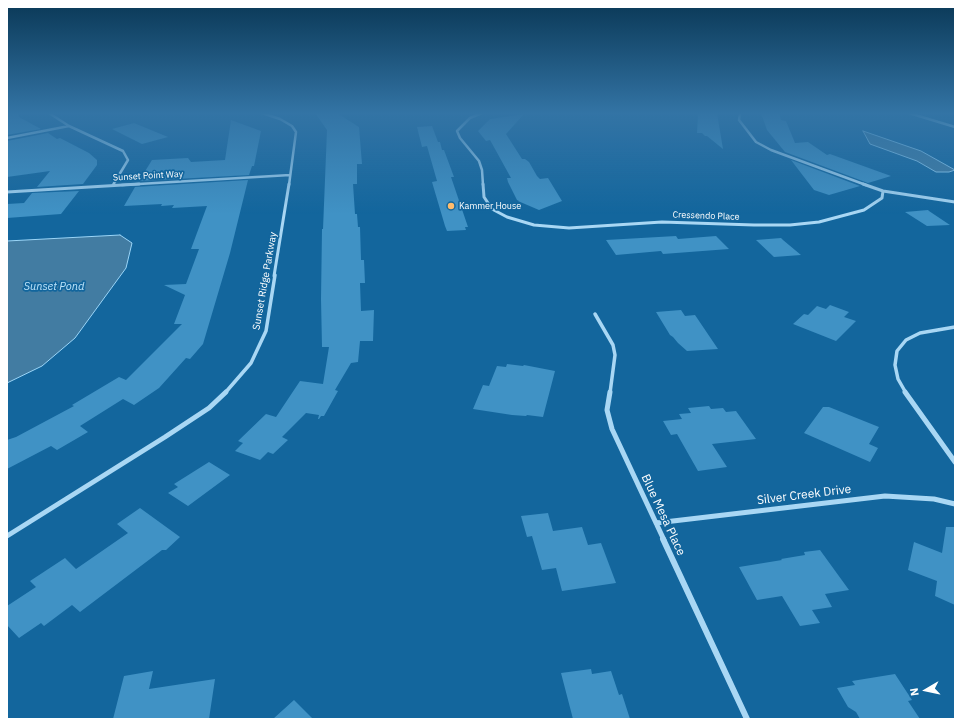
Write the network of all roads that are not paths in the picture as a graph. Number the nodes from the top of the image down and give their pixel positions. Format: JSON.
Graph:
{"nodes":[{"id":1,"x":116,"y":147,"type":"edge"},
{"id":2,"x":295,"y":147,"type":"edge"},
{"id":3,"x":468,"y":147,"type":"edge"},
{"id":4,"x":768,"y":147,"type":"edge"},
{"id":5,"x":290,"y":175,"type":"junction"},
{"id":6,"x":113,"y":185,"type":"junction"},
{"id":7,"x":7,"y":192,"type":"edge"},
{"id":8,"x":883,"y":192,"type":"junction"},
{"id":9,"x":955,"y":202,"type":"edge"},
{"id":10,"x":595,"y":314,"type":"dead end"},
{"id":11,"x":955,"y":327,"type":"edge"},
{"id":12,"x":955,"y":462,"type":"edge"},
{"id":13,"x":955,"y":504,"type":"edge"},
{"id":14,"x":656,"y":523,"type":"junction"},
{"id":15,"x":7,"y":536,"type":"edge"},
{"id":16,"x":747,"y":719,"type":"edge"}],
"edges":[{"from":1,"to":6,"type":"street"},
{"from":2,"to":5,"type":"street","name":"Sunset Ridge Parkway"},
{"from":3,"to":8,"type":"street","name":"Cressendo Place"},
{"from":4,"to":8,"type":"street"},
{"from":5,"to":6,"type":"street","name":"Sunset Point Way"},
{"from":5,"to":15,"type":"street","name":"Sunset Ridge Parkway"},
{"from":6,"to":7,"type":"street","name":"Sunset Point Way"},
{"from":8,"to":9,"type":"street"},
{"from":10,"to":14,"type":"street","name":"Blue Mesa Place"},
{"from":11,"to":12,"type":"street"},
{"from":13,"to":14,"type":"street","name":"Silver Creek Drive"},
{"from":14,"to":16,"type":"street","name":"Blue Mesa Place"}]}
